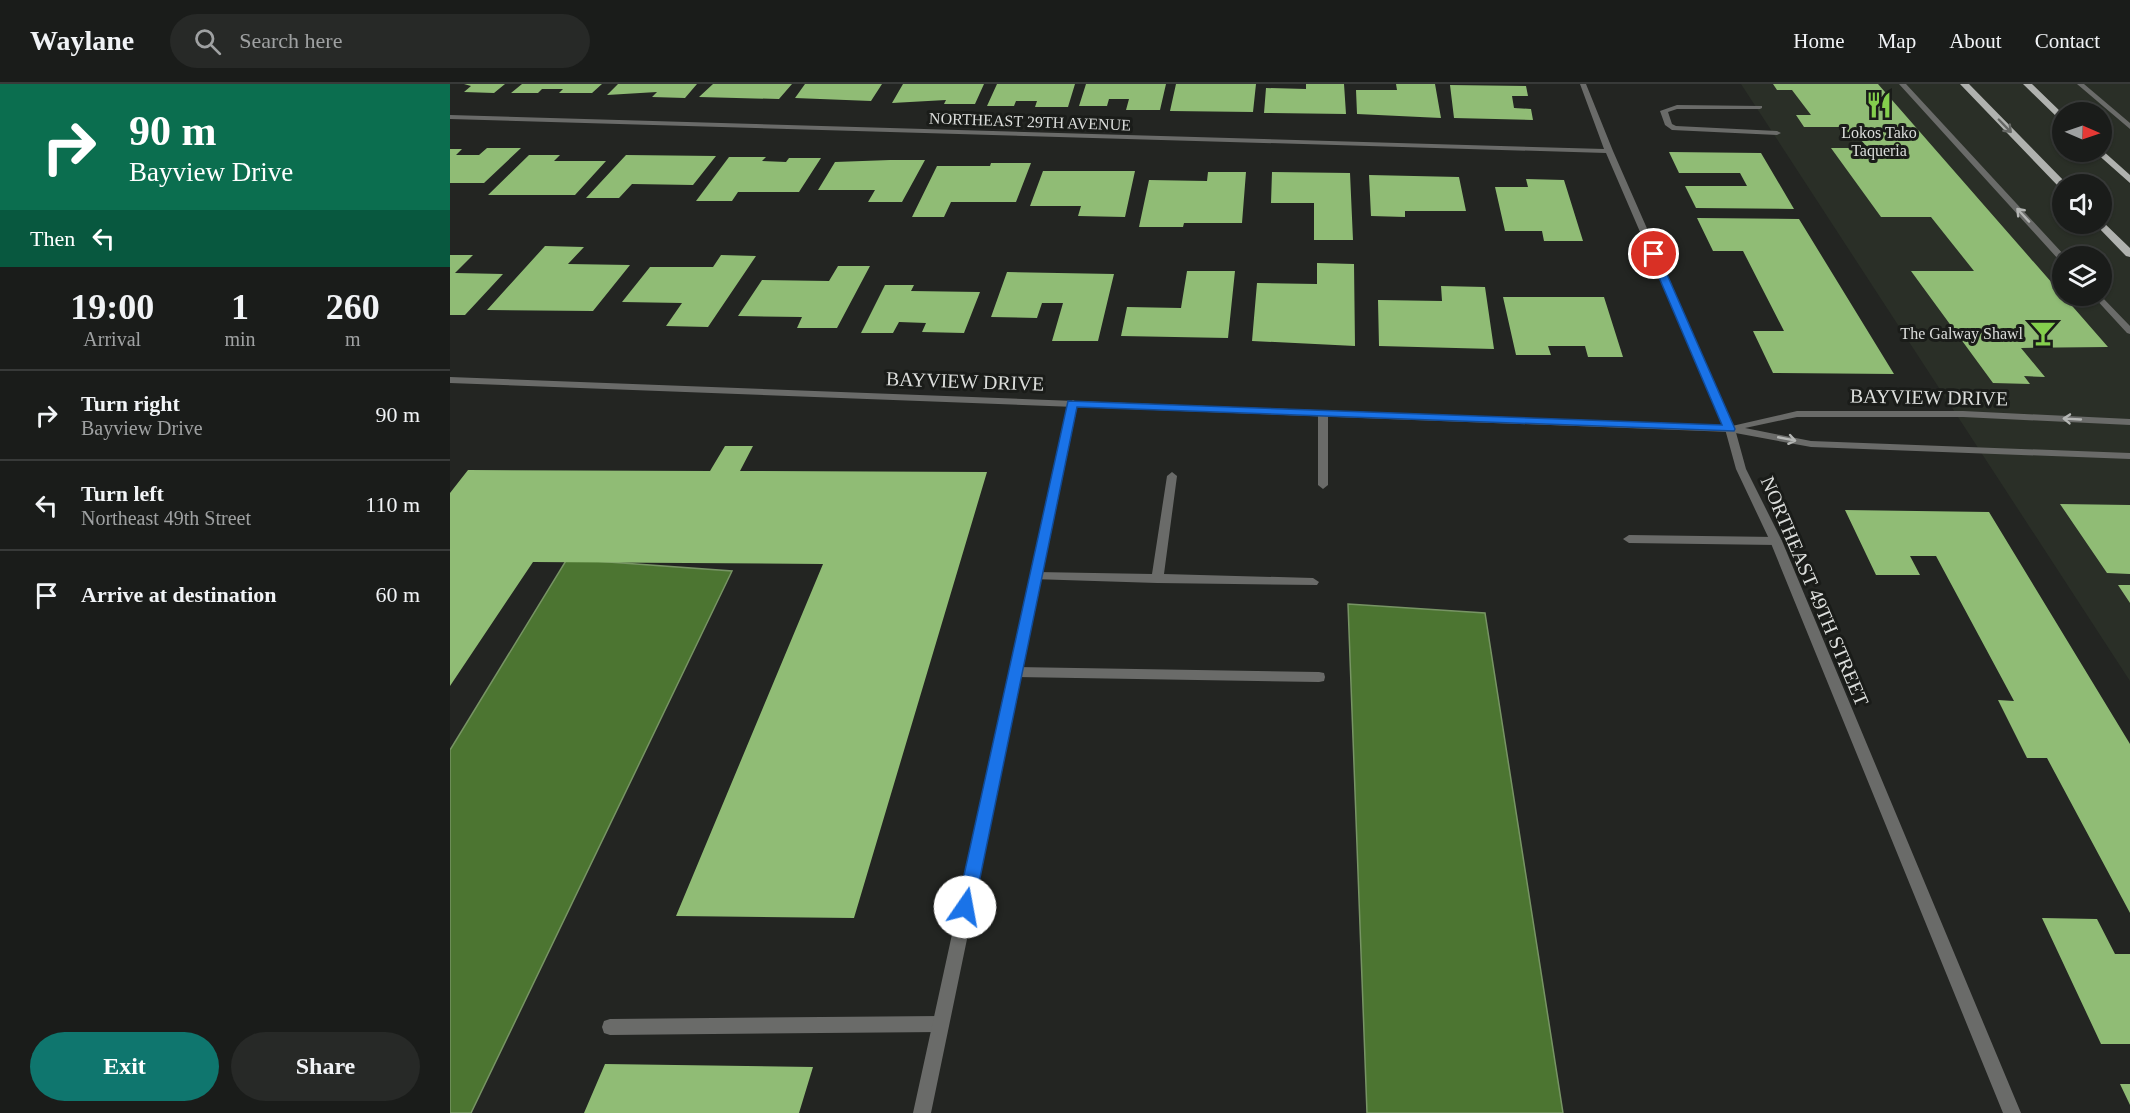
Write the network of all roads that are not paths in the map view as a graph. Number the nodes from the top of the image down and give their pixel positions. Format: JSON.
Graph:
{"nodes":[{"id":1,"x":1583,"y":84,"type":"edge"},
{"id":2,"x":1902,"y":84,"type":"edge"},
{"id":3,"x":1964,"y":84,"type":"edge"},
{"id":4,"x":2026,"y":84,"type":"edge"},
{"id":5,"x":2080,"y":84,"type":"edge"},
{"id":6,"x":1760,"y":107,"type":"dead end"},
{"id":7,"x":2052,"y":108,"type":"edge"},
{"id":8,"x":450,"y":117,"type":"edge"},
{"id":9,"x":2130,"y":128,"type":"edge"},
{"id":10,"x":1777,"y":133,"type":"dead end"},
{"id":11,"x":1609,"y":151,"type":"junction"},
{"id":12,"x":2111,"y":162,"type":"edge"},
{"id":13,"x":2052,"y":175,"type":"edge"},
{"id":14,"x":2130,"y":180,"type":"edge"},
{"id":15,"x":2110,"y":234,"type":"edge"},
{"id":16,"x":2052,"y":247,"type":"edge"},
{"id":17,"x":2130,"y":254,"type":"edge"},
{"id":18,"x":2106,"y":306,"type":"edge"},
{"id":19,"x":2130,"y":331,"type":"edge"},
{"id":20,"x":450,"y":380,"type":"edge"},
{"id":21,"x":1072,"y":404,"type":"junction"},
{"id":22,"x":1323,"y":413,"type":"junction"},
{"id":23,"x":2130,"y":423,"type":"edge"},
{"id":24,"x":1730,"y":429,"type":"junction"},
{"id":25,"x":2130,"y":456,"type":"edge"},
{"id":26,"x":1172,"y":476,"type":"dead end"},
{"id":27,"x":1323,"y":485,"type":"dead end"},
{"id":28,"x":1629,"y":539,"type":"dead end"},
{"id":29,"x":1776,"y":541,"type":"junction"},
{"id":30,"x":1036,"y":576,"type":"junction"},
{"id":31,"x":1157,"y":579,"type":"junction"},
{"id":32,"x":1313,"y":582,"type":"dead end"},
{"id":33,"x":1015,"y":672,"type":"junction"},
{"id":34,"x":1319,"y":677,"type":"dead end"},
{"id":35,"x":940,"y":1024,"type":"junction"},
{"id":36,"x":610,"y":1027,"type":"dead end"},
{"id":37,"x":922,"y":1113,"type":"edge"},
{"id":38,"x":2012,"y":1113,"type":"edge"}],
"edges":[{"from":1,"to":11,"type":"street","name":"NORTHEAST 49TH STREET"},
{"from":16,"to":2,"type":"street","one_way":true},
{"from":3,"to":13,"type":"main road","one_way":true},
{"from":4,"to":7,"type":"main road"},
{"from":5,"to":9,"type":"street"},
{"from":6,"to":10,"type":"street"},
{"from":8,"to":11,"type":"street","name":"NORTHEAST 29TH AVENUE"},
{"from":11,"to":24,"type":"street","name":"NORTHEAST 49TH STREET"},
{"from":12,"to":14,"type":"main road"},
{"from":15,"to":17,"type":"main road"},
{"from":18,"to":19,"type":"street"},
{"from":20,"to":21,"type":"street","name":"BAYVIEW DRIVE"},
{"from":21,"to":22,"type":"street","name":"BAYVIEW DRIVE"},
{"from":21,"to":30,"type":"street"},
{"from":22,"to":24,"type":"street","name":"BAYVIEW DRIVE"},
{"from":22,"to":27,"type":"street"},
{"from":23,"to":24,"type":"street","name":"BAYVIEW DRIVE","one_way":true},
{"from":24,"to":25,"type":"street","name":"BAYVIEW DRIVE","one_way":true},
{"from":24,"to":29,"type":"street","name":"NORTHEAST 49TH STREET"},
{"from":26,"to":31,"type":"street"},
{"from":28,"to":29,"type":"street"},
{"from":29,"to":38,"type":"street","name":"NORTHEAST 49TH STREET"},
{"from":30,"to":31,"type":"street"},
{"from":30,"to":33,"type":"street"},
{"from":31,"to":32,"type":"street"},
{"from":33,"to":34,"type":"street"},
{"from":33,"to":35,"type":"street"},
{"from":35,"to":36,"type":"street"},
{"from":35,"to":37,"type":"street"}]}
